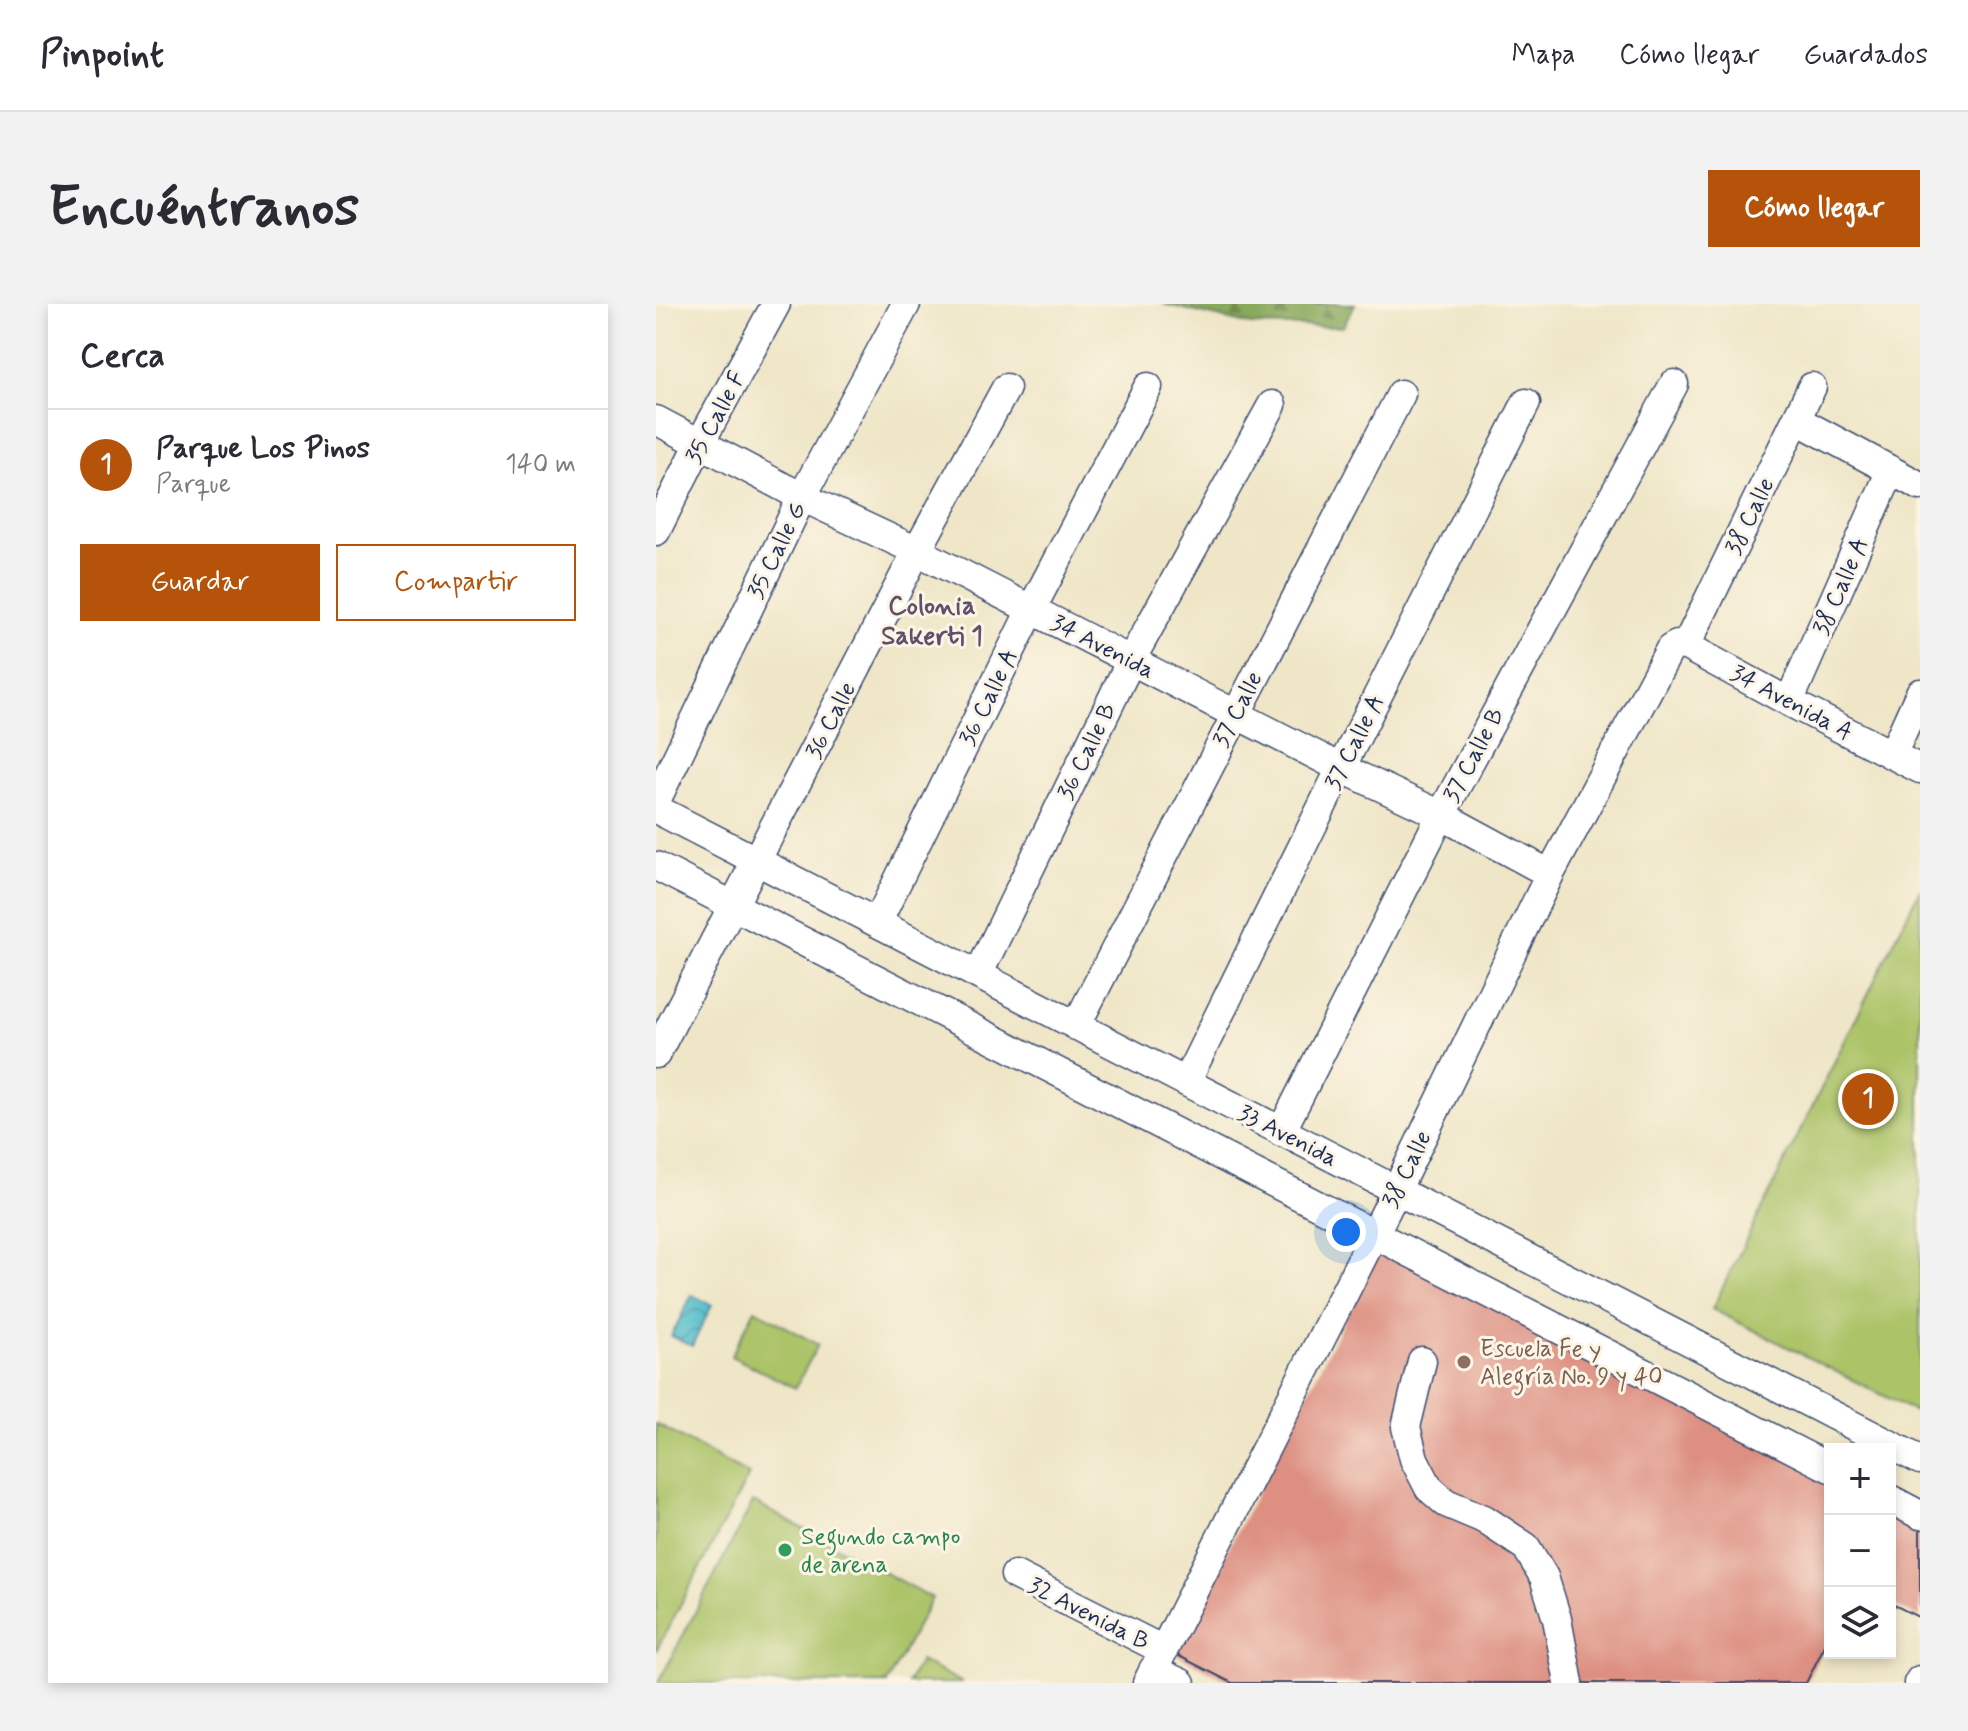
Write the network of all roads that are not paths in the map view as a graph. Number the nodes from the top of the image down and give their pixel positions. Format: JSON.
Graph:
{"nodes":[{"id":1,"x":776,"y":304,"type":"edge"},
{"id":2,"x":906,"y":304,"type":"edge"},
{"id":3,"x":1674,"y":384,"type":"dead end"},
{"id":4,"x":1148,"y":387,"type":"dead end"},
{"id":5,"x":1812,"y":387,"type":"dead end"},
{"id":6,"x":1006,"y":388,"type":"dead end"},
{"id":7,"x":1401,"y":394,"type":"dead end"},
{"id":8,"x":1526,"y":403,"type":"dead end"},
{"id":9,"x":1272,"y":405,"type":"dead end"},
{"id":10,"x":656,"y":420,"type":"edge"},
{"id":11,"x":1797,"y":420,"type":"junction"},
{"id":12,"x":700,"y":443,"type":"junction"},
{"id":13,"x":1891,"y":470,"type":"junction"},
{"id":14,"x":1920,"y":486,"type":"edge"},
{"id":15,"x":802,"y":497,"type":"junction"},
{"id":16,"x":656,"y":531,"type":"edge"},
{"id":17,"x":917,"y":551,"type":"junction"},
{"id":18,"x":1031,"y":610,"type":"junction"},
{"id":19,"x":1676,"y":650,"type":"junction"},
{"id":20,"x":1131,"y":660,"type":"junction"},
{"id":21,"x":1920,"y":693,"type":"edge"},
{"id":22,"x":1789,"y":702,"type":"junction"},
{"id":23,"x":1235,"y":713,"type":"junction"},
{"id":24,"x":1892,"y":755,"type":"junction"},
{"id":25,"x":1341,"y":768,"type":"junction"},
{"id":26,"x":1920,"y":769,"type":"edge"},
{"id":27,"x":656,"y":801,"type":"edge"},
{"id":28,"x":656,"y":809,"type":"edge"},
{"id":29,"x":1441,"y":815,"type":"junction"},
{"id":30,"x":757,"y":861,"type":"junction"},
{"id":31,"x":656,"y":866,"type":"edge"},
{"id":32,"x":1550,"y":874,"type":"junction"},
{"id":33,"x":733,"y":905,"type":"junction"},
{"id":34,"x":877,"y":923,"type":"junction"},
{"id":35,"x":978,"y":975,"type":"junction"},
{"id":36,"x":1076,"y":1026,"type":"junction"},
{"id":37,"x":656,"y":1054,"type":"edge"},
{"id":38,"x":1186,"y":1082,"type":"junction"},
{"id":39,"x":1281,"y":1132,"type":"junction"},
{"id":40,"x":1396,"y":1191,"type":"junction"},
{"id":41,"x":1375,"y":1233,"type":"junction"},
{"id":42,"x":1422,"y":1361,"type":"dead end"},
{"id":43,"x":1920,"y":1460,"type":"edge"},
{"id":44,"x":1824,"y":1465,"type":"edge"},
{"id":45,"x":1896,"y":1502,"type":"edge"},
{"id":46,"x":1920,"y":1515,"type":"edge"},
{"id":47,"x":1015,"y":1575,"type":"dead end"},
{"id":48,"x":1154,"y":1668,"type":"edge"},
{"id":49,"x":1181,"y":1683,"type":"edge"},
{"id":50,"x":1569,"y":1683,"type":"edge"}],
"edges":[{"from":1,"to":12,"type":"street","name":"35 Calle F"},
{"from":2,"to":15,"type":"street","name":"35 Calle G"},
{"from":3,"to":29,"type":"street","name":"37 Calle B"},
{"from":4,"to":18,"type":"street","name":"36 Calle A"},
{"from":5,"to":11,"type":"street","name":"38 Calle"},
{"from":6,"to":17,"type":"street","name":"36 Calle"},
{"from":7,"to":23,"type":"street","name":"37 Calle"},
{"from":8,"to":25,"type":"street","name":"37 Calle A"},
{"from":9,"to":20,"type":"street","name":"36 Calle B"},
{"from":10,"to":12,"type":"street","name":"34 Avenida"},
{"from":11,"to":13,"type":"street"},
{"from":11,"to":19,"type":"street","name":"38 Calle"},
{"from":12,"to":15,"type":"street","name":"34 Avenida"},
{"from":12,"to":16,"type":"street","name":"35 Calle F"},
{"from":13,"to":14,"type":"street"},
{"from":13,"to":22,"type":"street","name":"38 Calle A"},
{"from":15,"to":17,"type":"street","name":"34 Avenida"},
{"from":15,"to":27,"type":"street","name":"35 Calle G"},
{"from":17,"to":18,"type":"street","name":"34 Avenida"},
{"from":17,"to":30,"type":"street","name":"36 Calle"},
{"from":18,"to":20,"type":"street","name":"34 Avenida"},
{"from":18,"to":34,"type":"street","name":"36 Calle A"},
{"from":19,"to":22,"type":"street","name":"34 Avenida A"},
{"from":19,"to":32,"type":"street","name":"38 Calle"},
{"from":20,"to":23,"type":"street","name":"34 Avenida"},
{"from":20,"to":35,"type":"street","name":"36 Calle B"},
{"from":21,"to":24,"type":"street"},
{"from":22,"to":24,"type":"street","name":"34 Avenida A"},
{"from":23,"to":25,"type":"street","name":"34 Avenida"},
{"from":23,"to":36,"type":"street","name":"37 Calle"},
{"from":24,"to":26,"type":"street","name":"34 Avenida A"},
{"from":25,"to":29,"type":"street","name":"34 Avenida"},
{"from":25,"to":38,"type":"street","name":"37 Calle A"},
{"from":28,"to":30,"type":"street","name":"33 Avenida"},
{"from":29,"to":32,"type":"street","name":"34 Avenida"},
{"from":29,"to":39,"type":"street","name":"37 Calle B"},
{"from":30,"to":33,"type":"street","name":"36 Calle"},
{"from":30,"to":34,"type":"street","name":"33 Avenida"},
{"from":31,"to":33,"type":"street","name":"33 Avenida"},
{"from":32,"to":40,"type":"street","name":"38 Calle"},
{"from":33,"to":37,"type":"street","name":"36 Calle"},
{"from":33,"to":41,"type":"street","name":"33 Avenida"},
{"from":34,"to":35,"type":"street","name":"33 Avenida"},
{"from":35,"to":36,"type":"street","name":"33 Avenida"},
{"from":36,"to":38,"type":"street","name":"33 Avenida"},
{"from":38,"to":39,"type":"street","name":"33 Avenida"},
{"from":39,"to":40,"type":"street","name":"33 Avenida"},
{"from":40,"to":41,"type":"street","name":"38 Calle"},
{"from":40,"to":43,"type":"street","name":"33 Avenida"},
{"from":41,"to":44,"type":"street","name":"33 Avenida"},
{"from":41,"to":48,"type":"street","name":"38 Calle"},
{"from":42,"to":50,"type":"street"},
{"from":45,"to":46,"type":"street"},
{"from":47,"to":48,"type":"street","name":"32 Avenida B"},
{"from":48,"to":49,"type":"street","name":"32 Avenida B"}]}
